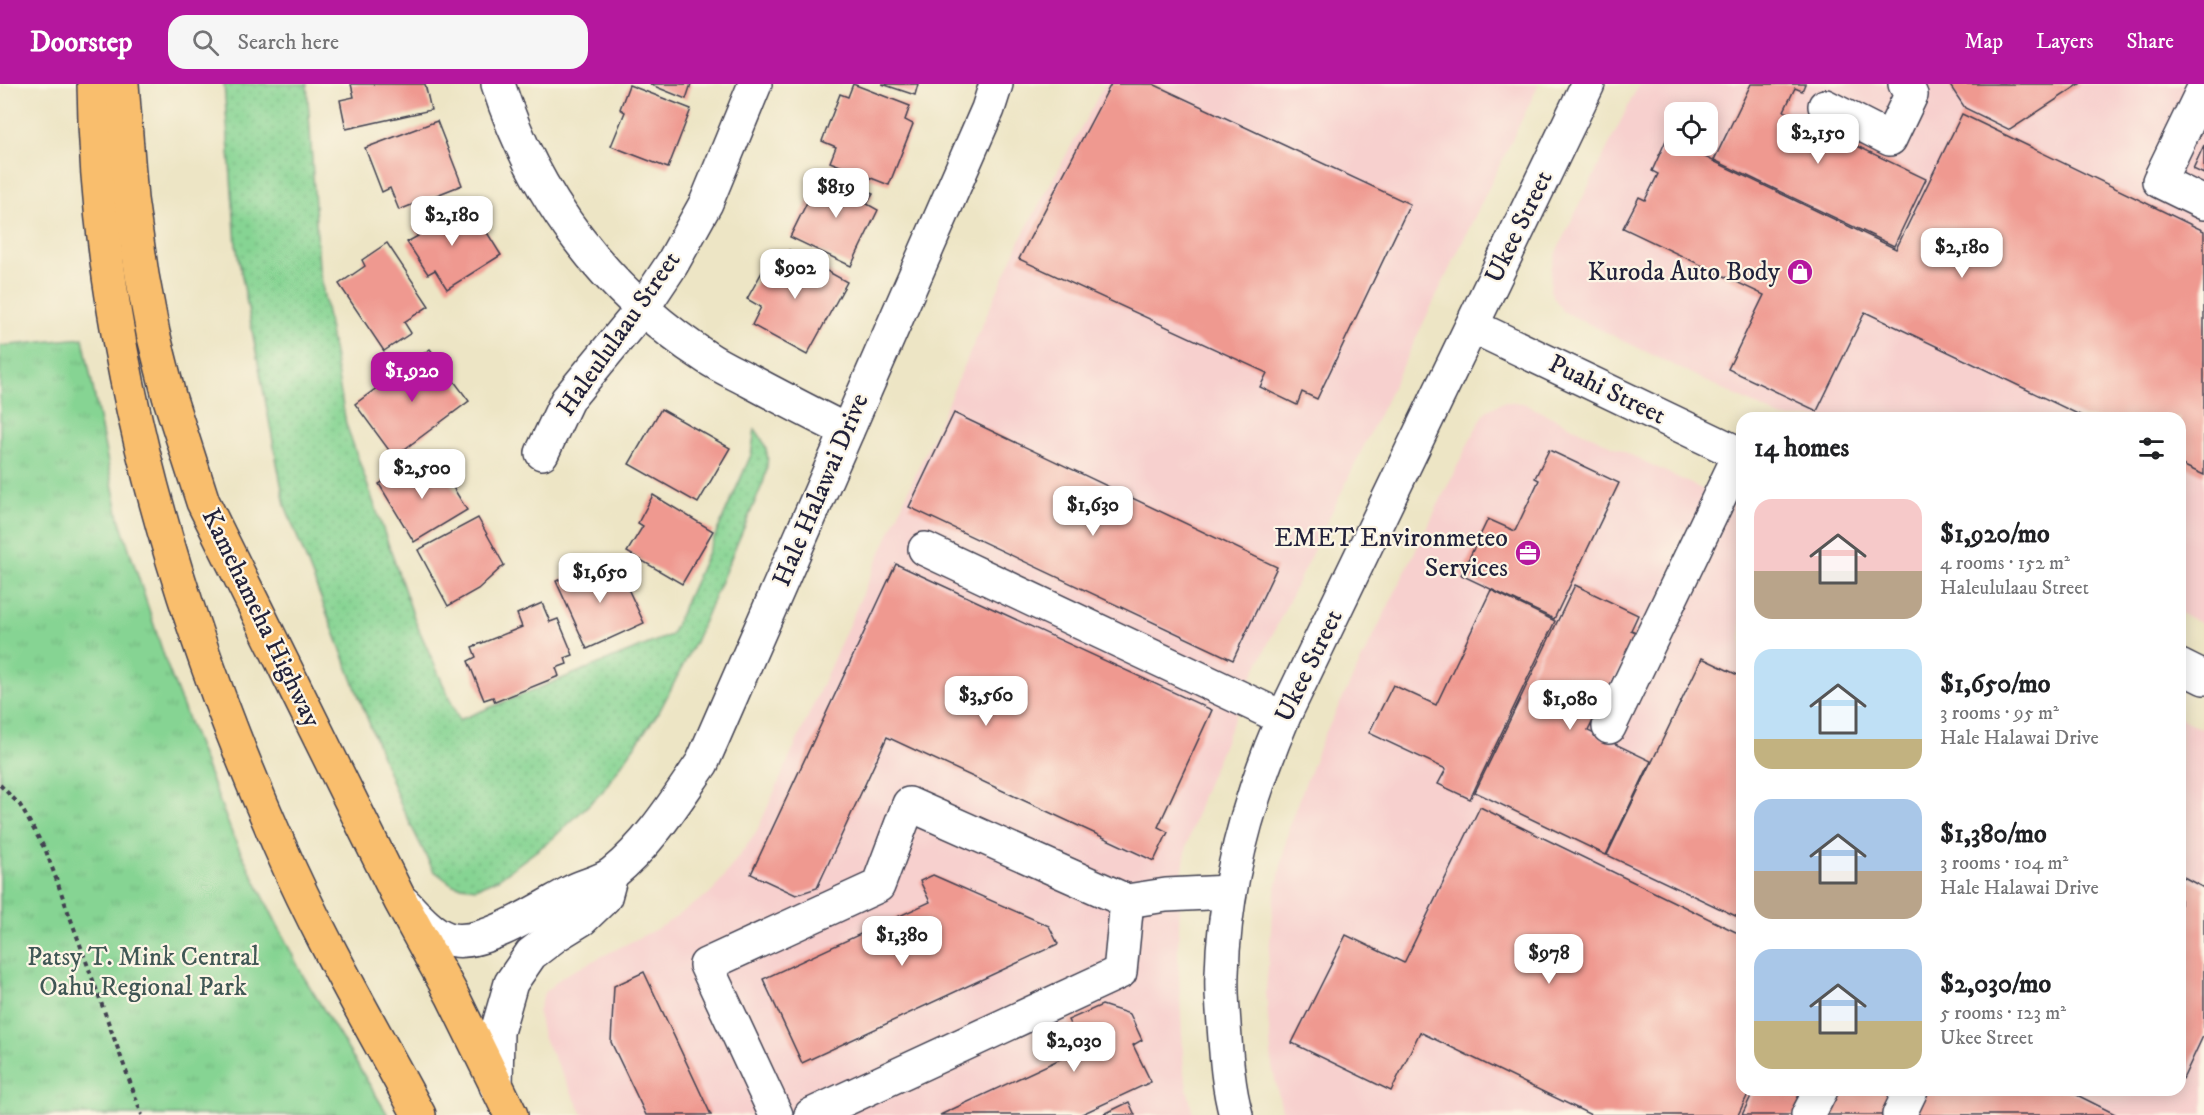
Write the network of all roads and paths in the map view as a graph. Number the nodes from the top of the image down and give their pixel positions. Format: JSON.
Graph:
{"nodes":[{"id":1,"x":94,"y":84,"type":"edge"},
{"id":2,"x":122,"y":84,"type":"edge"},
{"id":3,"x":498,"y":84,"type":"edge"},
{"id":4,"x":755,"y":84,"type":"edge"},
{"id":5,"x":996,"y":84,"type":"edge"},
{"id":6,"x":1588,"y":84,"type":"edge"},
{"id":7,"x":1905,"y":84,"type":"edge"},
{"id":8,"x":2204,"y":88,"type":"edge"},
{"id":9,"x":1824,"y":106,"type":"dead end"},
{"id":10,"x":2204,"y":202,"type":"edge"},
{"id":11,"x":642,"y":309,"type":"junction"},
{"id":12,"x":1472,"y":326,"type":"junction"},
{"id":13,"x":847,"y":431,"type":"junction"},
{"id":14,"x":542,"y":453,"type":"dead end"},
{"id":15,"x":1736,"y":453,"type":"edge"},
{"id":16,"x":1736,"y":465,"type":"edge"},
{"id":17,"x":925,"y":549,"type":"dead end"},
{"id":18,"x":2186,"y":669,"type":"edge"},
{"id":19,"x":2204,"y":678,"type":"edge"},
{"id":20,"x":1283,"y":718,"type":"junction"},
{"id":21,"x":1609,"y":727,"type":"dead end"},
{"id":22,"x":0,"y":785,"type":"edge"},
{"id":23,"x":611,"y":875,"type":"junction"},
{"id":24,"x":1229,"y":892,"type":"junction"},
{"id":25,"x":400,"y":900,"type":"junction"},
{"id":26,"x":1127,"y":901,"type":"junction"},
{"id":27,"x":496,"y":1086,"type":"junction"},
{"id":28,"x":1818,"y":1096,"type":"edge"},
{"id":29,"x":1908,"y":1096,"type":"edge"},
{"id":30,"x":142,"y":1115,"type":"edge"},
{"id":31,"x":419,"y":1115,"type":"edge"},
{"id":32,"x":511,"y":1115,"type":"edge"},
{"id":33,"x":776,"y":1115,"type":"edge"},
{"id":34,"x":811,"y":1115,"type":"edge"},
{"id":35,"x":1236,"y":1115,"type":"edge"},
{"id":36,"x":1808,"y":1115,"type":"edge"},
{"id":37,"x":1899,"y":1115,"type":"edge"}],
"edges":[{"from":1,"to":31,"type":"main road","name":"Kamehameha Highway"},
{"from":2,"to":25,"type":"main road","name":"Kamehameha Highway"},
{"from":3,"to":11,"type":"street"},
{"from":4,"to":11,"type":"street","name":"Haleululaau Street"},
{"from":5,"to":13,"type":"street","name":"Hale Halawai Drive"},
{"from":6,"to":12,"type":"street","name":"Ukee Street"},
{"from":7,"to":9,"type":"street"},
{"from":8,"to":10,"type":"street"},
{"from":11,"to":13,"type":"street"},
{"from":11,"to":14,"type":"street","name":"Haleululaau Street"},
{"from":12,"to":15,"type":"street","name":"Puahi Street"},
{"from":12,"to":20,"type":"street","name":"Ukee Street"},
{"from":13,"to":23,"type":"street","name":"Hale Halawai Drive"},
{"from":16,"to":21,"type":"street"},
{"from":17,"to":20,"type":"street"},
{"from":18,"to":19,"type":"street"},
{"from":20,"to":24,"type":"street","name":"Ukee Street"},
{"from":22,"to":30,"type":"path"},
{"from":23,"to":25,"type":"street","name":"Hale Halawai Drive"},
{"from":23,"to":27,"type":"street","name":"Hale Halawai Drive"},
{"from":24,"to":26,"type":"street"},
{"from":24,"to":35,"type":"street","name":"Ukee Street"},
{"from":25,"to":27,"type":"main road","name":"Kamehameha Highway"},
{"from":26,"to":33,"type":"street"},
{"from":26,"to":34,"type":"street"},
{"from":27,"to":32,"type":"main road","name":"Kamehameha Highway"},
{"from":28,"to":36,"type":"street"},
{"from":29,"to":37,"type":"street"}]}
